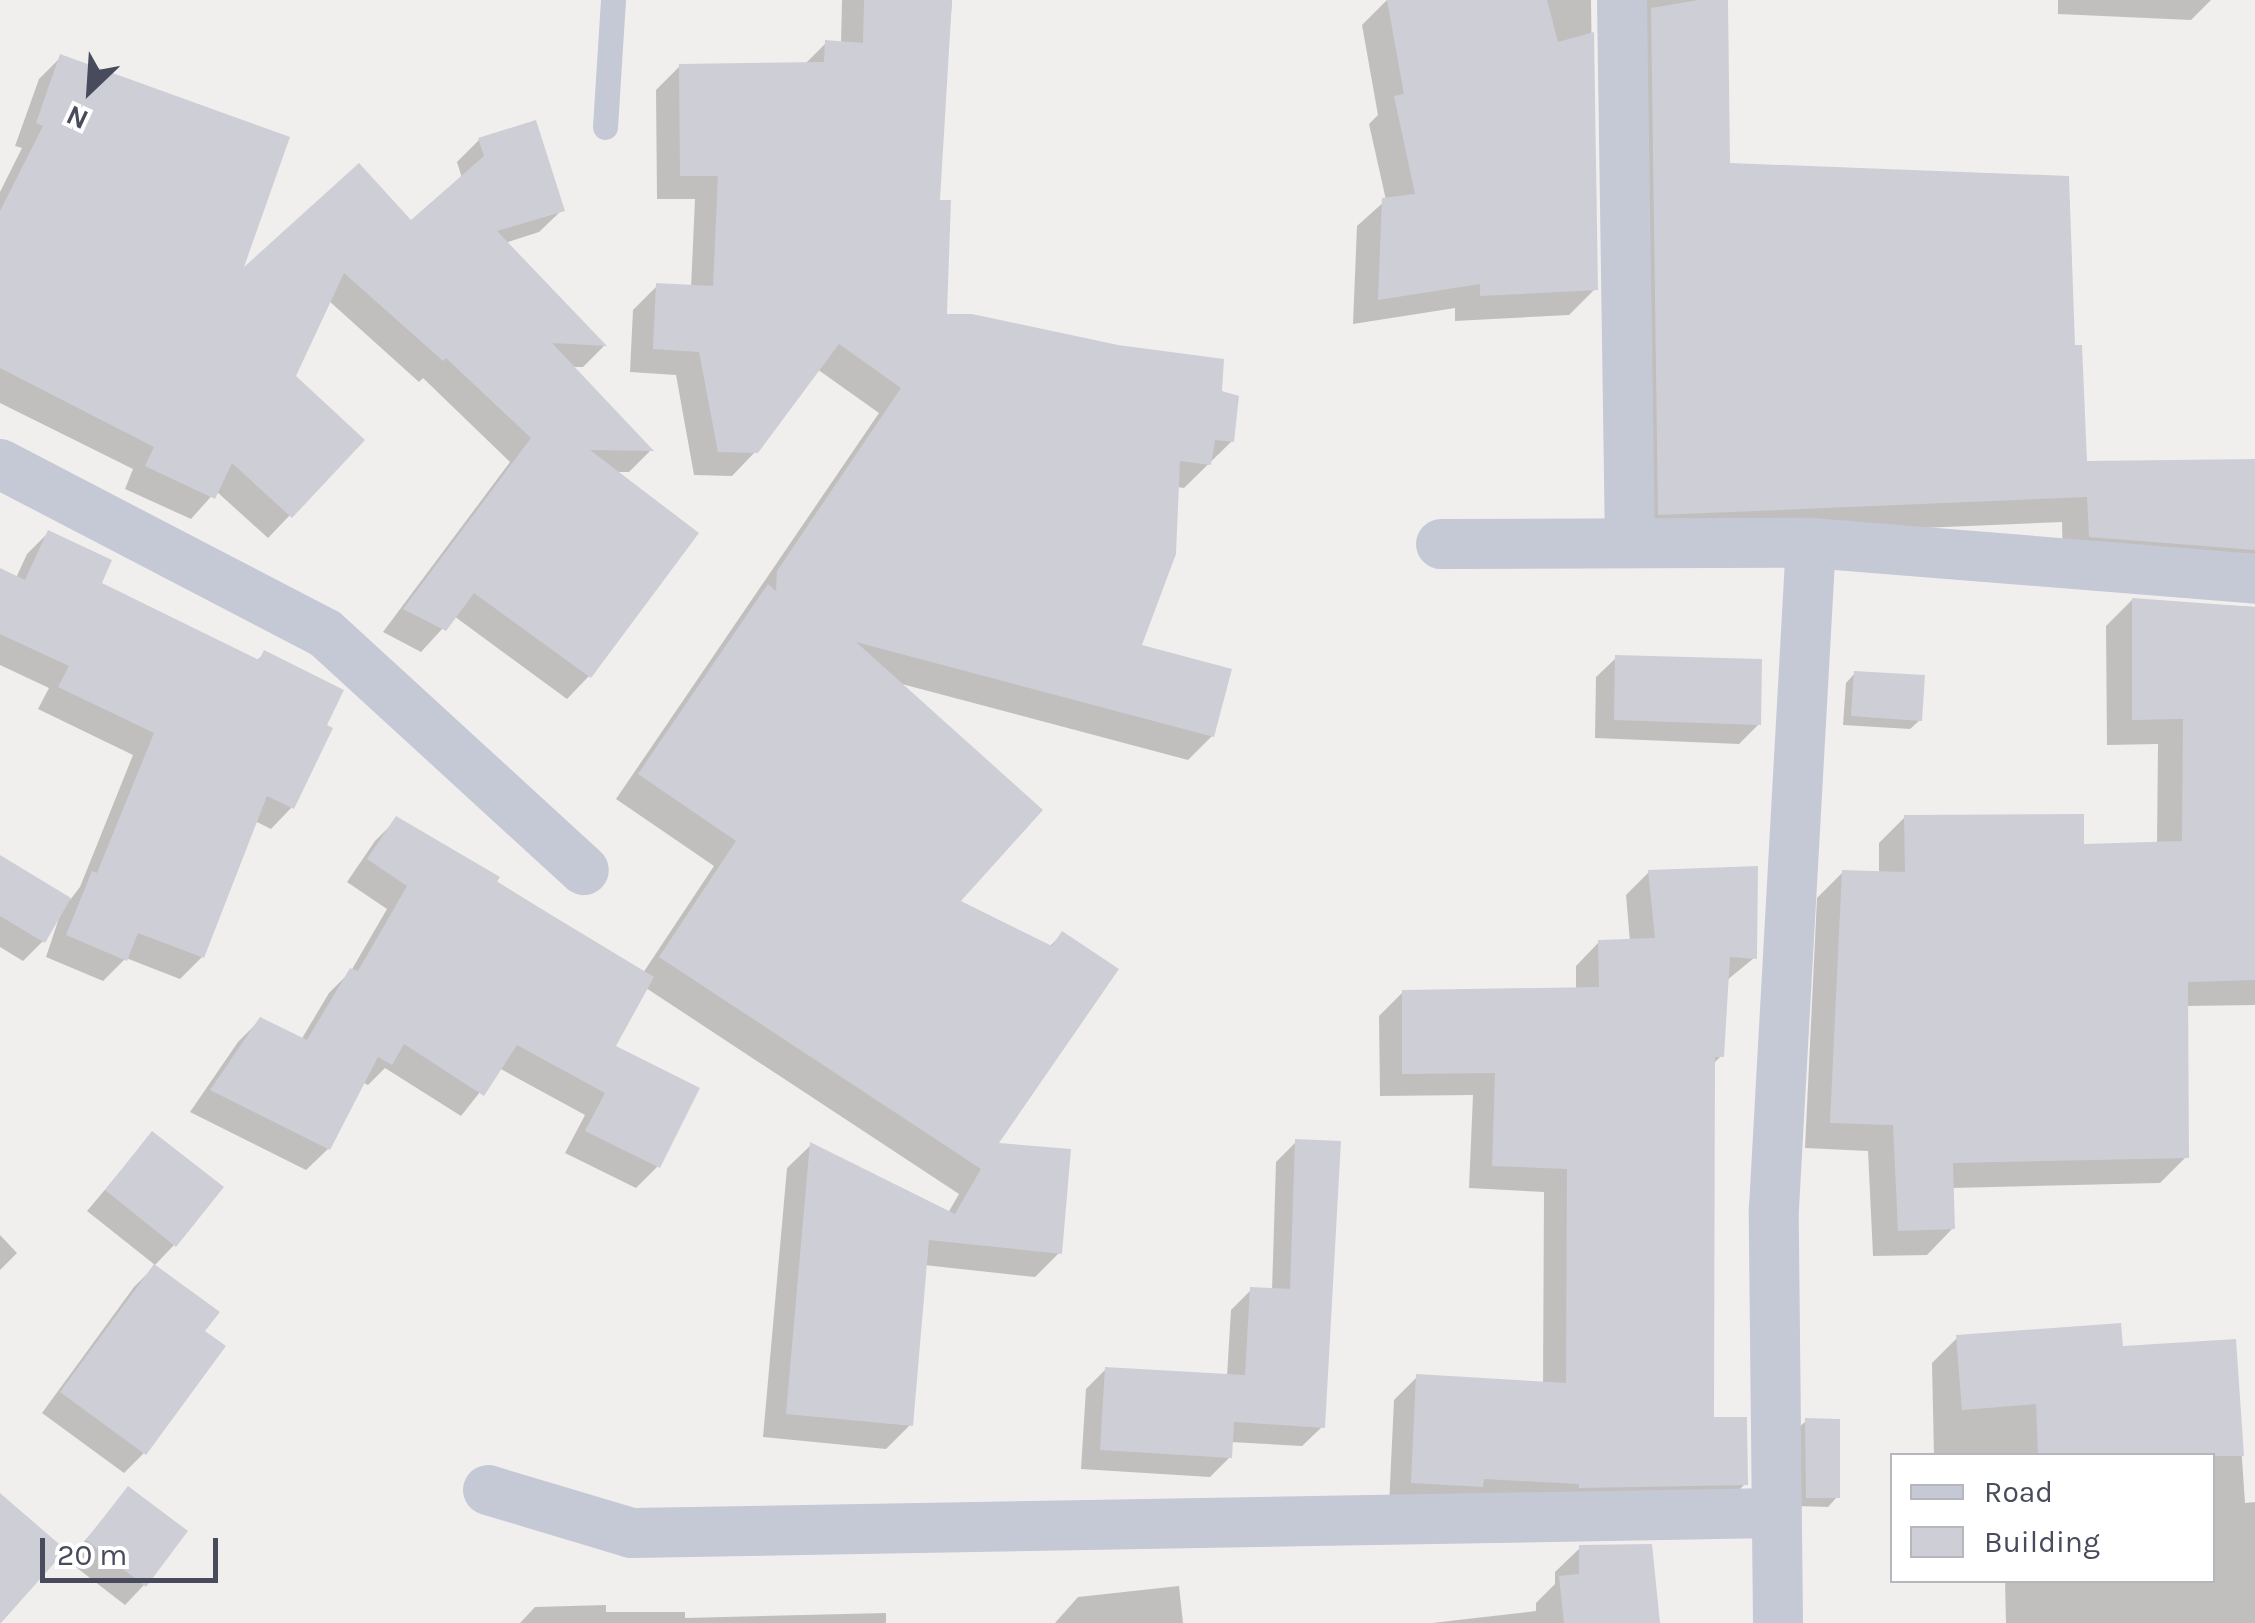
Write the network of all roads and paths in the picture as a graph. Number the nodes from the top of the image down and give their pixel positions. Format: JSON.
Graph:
{"nodes":[{"id":1,"x":612,"y":0,"type":"edge"},
{"id":2,"x":1622,"y":0,"type":"edge"},
{"id":3,"x":605,"y":127,"type":"dead end"},
{"id":4,"x":0,"y":464,"type":"edge"},
{"id":5,"x":1812,"y":543,"type":"junction"},
{"id":6,"x":1440,"y":544,"type":"dead end"},
{"id":7,"x":1630,"y":544,"type":"junction"},
{"id":8,"x":2255,"y":579,"type":"edge"},
{"id":9,"x":584,"y":870,"type":"dead end"},
{"id":10,"x":488,"y":1490,"type":"dead end"},
{"id":11,"x":1775,"y":1512,"type":"junction"},
{"id":12,"x":1778,"y":1623,"type":"edge"}],
"edges":[{"from":1,"to":3,"type":"lane"},
{"from":2,"to":7,"type":"street"},
{"from":4,"to":9,"type":"street"},
{"from":5,"to":7,"type":"street"},
{"from":5,"to":8,"type":"street"},
{"from":5,"to":11,"type":"street"},
{"from":6,"to":7,"type":"street"},
{"from":10,"to":11,"type":"street"},
{"from":11,"to":12,"type":"street"}]}
